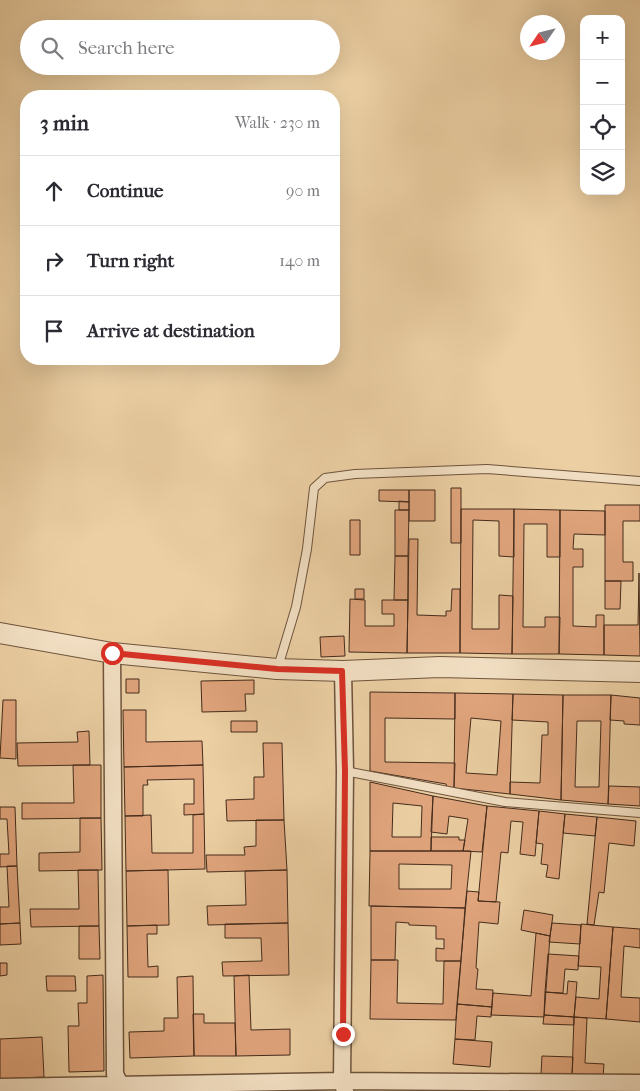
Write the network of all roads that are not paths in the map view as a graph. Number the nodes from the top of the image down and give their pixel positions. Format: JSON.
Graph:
{"nodes":[{"id":1,"x":640,"y":481,"type":"edge"},
{"id":2,"x":0,"y":633,"type":"edge"},
{"id":3,"x":112,"y":653,"type":"junction"},
{"id":4,"x":277,"y":669,"type":"junction"},
{"id":5,"x":342,"y":671,"type":"junction"},
{"id":6,"x":640,"y":672,"type":"edge"},
{"id":7,"x":345,"y":771,"type":"junction"},
{"id":8,"x":640,"y":813,"type":"edge"},
{"id":9,"x":640,"y":1083,"type":"edge"},
{"id":10,"x":344,"y":1086,"type":"edge"},
{"id":11,"x":0,"y":1087,"type":"edge"},
{"id":12,"x":122,"y":1088,"type":"edge"}],
"edges":[{"from":1,"to":4,"type":"lane"},
{"from":2,"to":3,"type":"street"},
{"from":3,"to":4,"type":"street"},
{"from":3,"to":12,"type":"street"},
{"from":4,"to":5,"type":"street"},
{"from":5,"to":6,"type":"street"},
{"from":5,"to":7,"type":"street"},
{"from":7,"to":8,"type":"lane"},
{"from":7,"to":10,"type":"street"},
{"from":9,"to":10,"type":"street"},
{"from":10,"to":12,"type":"street"},
{"from":11,"to":12,"type":"street"}]}
